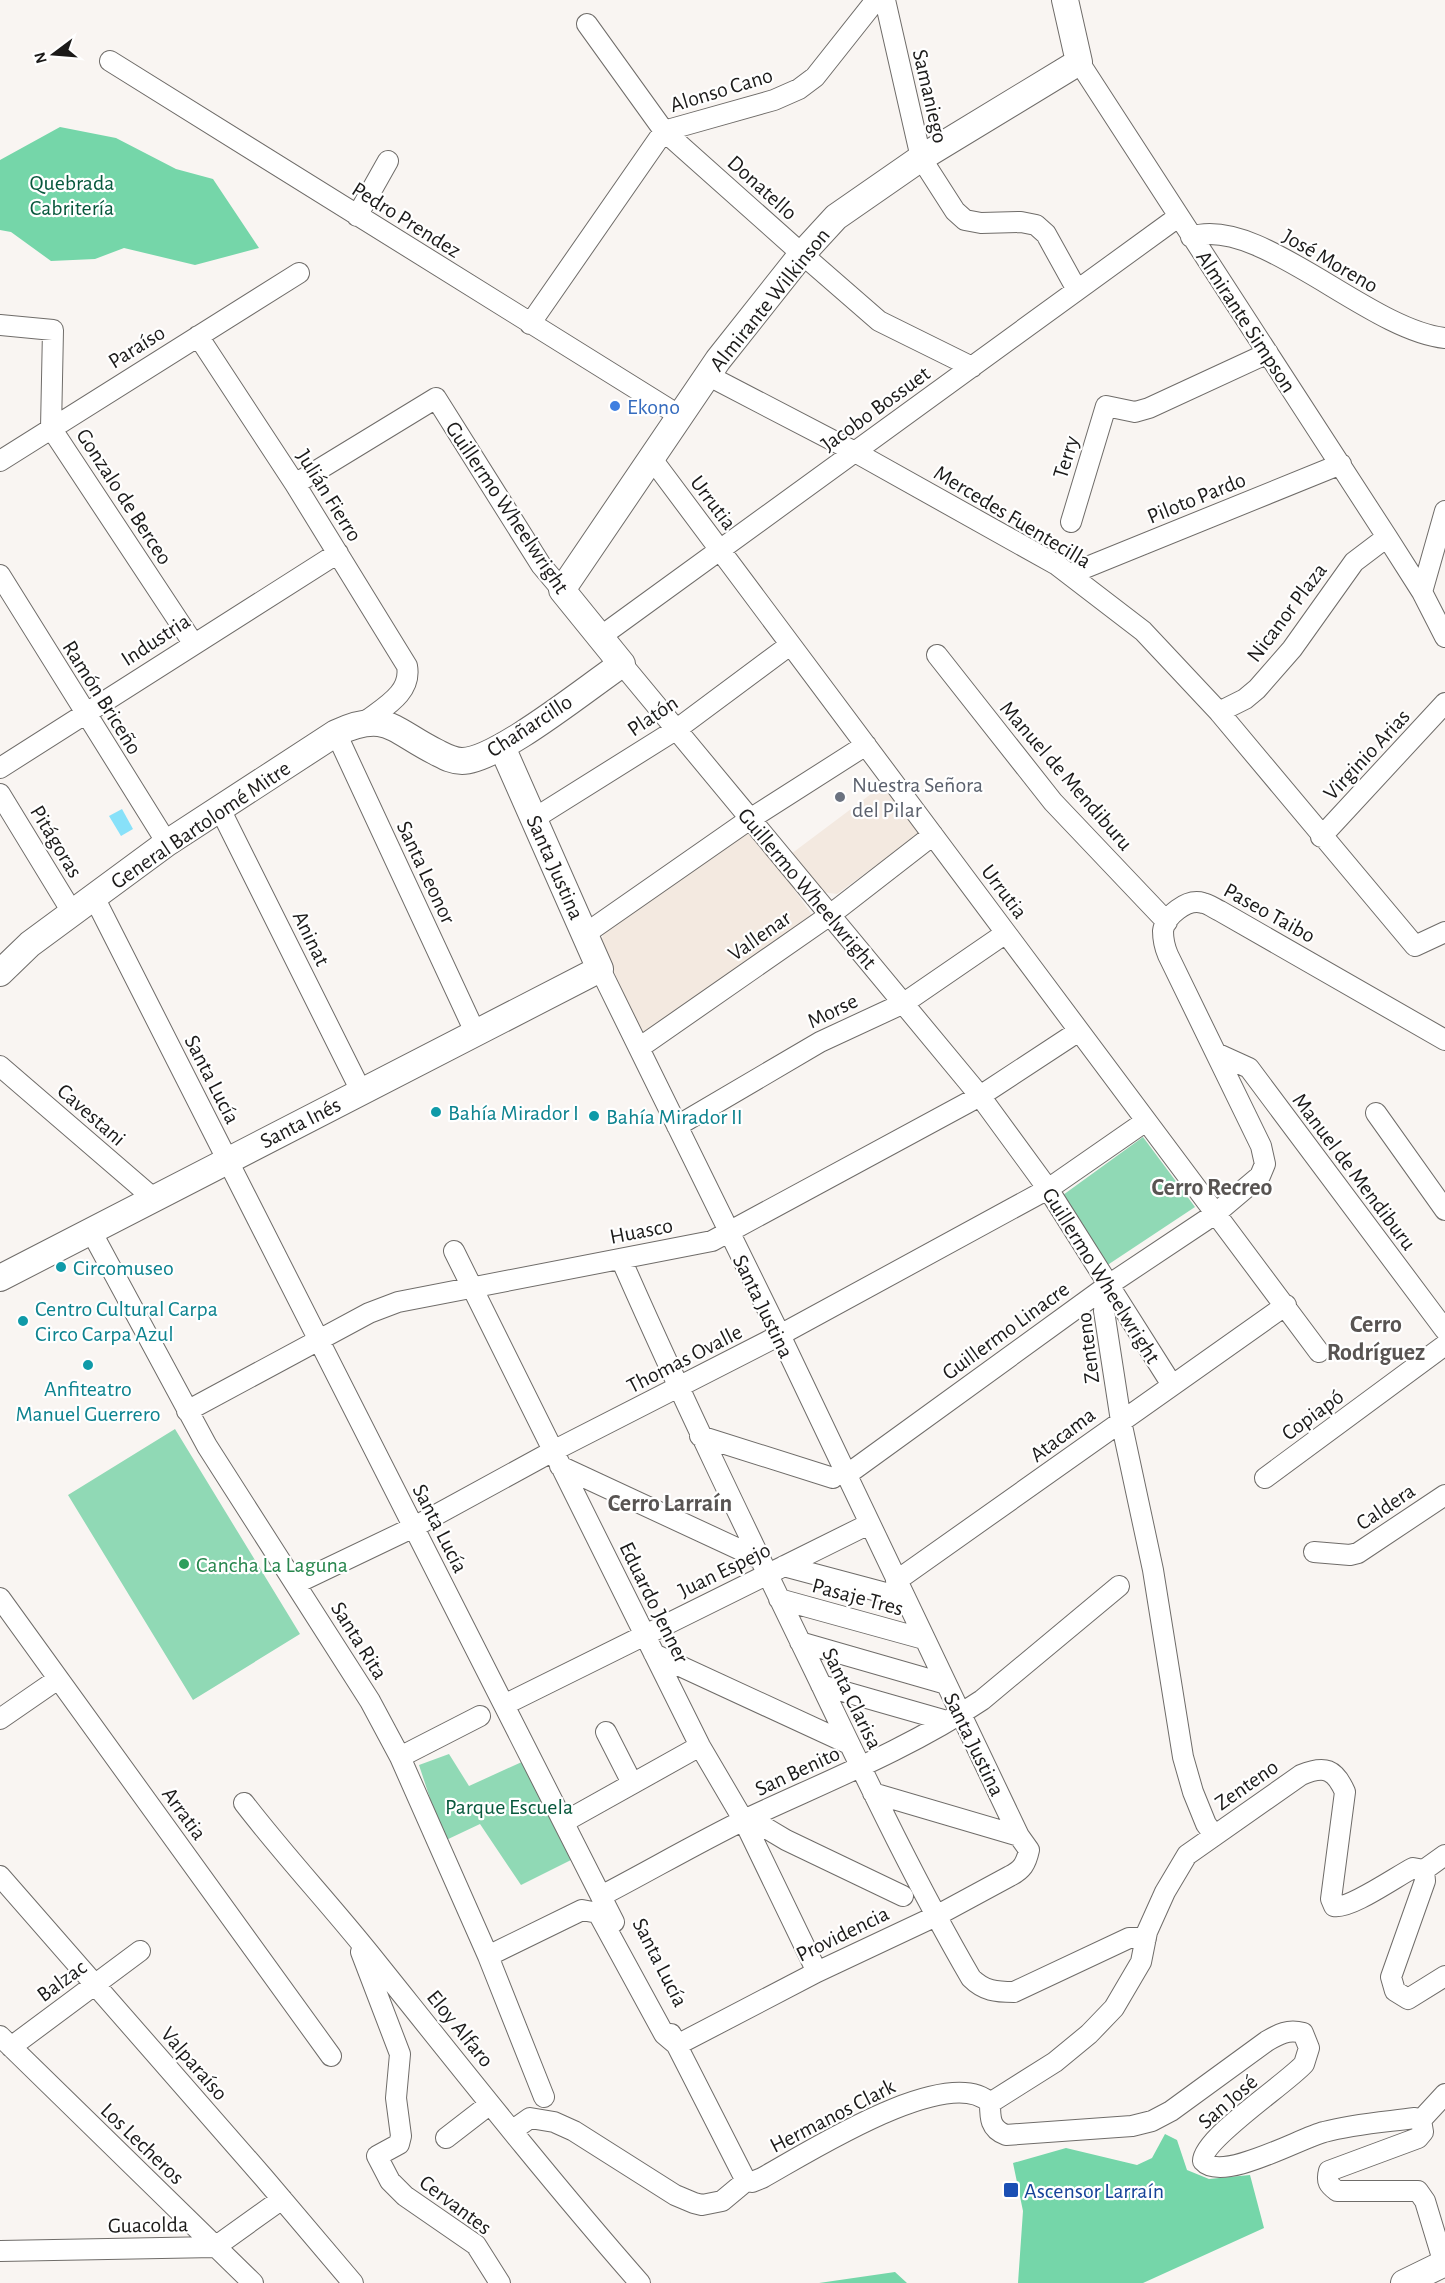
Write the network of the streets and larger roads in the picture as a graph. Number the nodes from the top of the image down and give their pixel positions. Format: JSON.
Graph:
{"nodes":[{"id":1,"x":876,"y":0,"type":"edge"},
{"id":2,"x":885,"y":0,"type":"edge"},
{"id":3,"x":1065,"y":0,"type":"edge"},
{"id":4,"x":587,"y":24,"type":"dead end"},
{"id":5,"x":110,"y":61,"type":"dead end"},
{"id":6,"x":1079,"y":62,"type":"junction"},
{"id":7,"x":664,"y":131,"type":"junction"},
{"id":8,"x":921,"y":158,"type":"junction"},
{"id":9,"x":388,"y":161,"type":"dead end"},
{"id":10,"x":357,"y":216,"type":"junction"},
{"id":11,"x":1178,"y":217,"type":"junction"},
{"id":12,"x":1191,"y":237,"type":"junction"},
{"id":13,"x":802,"y":254,"type":"junction"},
{"id":14,"x":299,"y":273,"type":"dead end"},
{"id":15,"x":1077,"y":290,"type":"junction"},
{"id":16,"x":530,"y":324,"type":"junction"},
{"id":17,"x":0,"y":325,"type":"edge"},
{"id":18,"x":198,"y":336,"type":"junction"},
{"id":19,"x":1445,"y":338,"type":"edge"},
{"id":20,"x":1268,"y":353,"type":"junction"},
{"id":21,"x":972,"y":367,"type":"junction"},
{"id":22,"x":707,"y":375,"type":"junction"},
{"id":23,"x":680,"y":416,"type":"junction"},
{"id":24,"x":51,"y":428,"type":"junction"},
{"id":25,"x":855,"y":452,"type":"junction"},
{"id":26,"x":652,"y":459,"type":"junction"},
{"id":27,"x":0,"y":461,"type":"edge"},
{"id":28,"x":1341,"y":464,"type":"junction"},
{"id":29,"x":295,"y":483,"type":"junction"},
{"id":30,"x":1445,"y":512,"type":"edge"},
{"id":31,"x":1071,"y":522,"type":"dead end"},
{"id":32,"x":1387,"y":537,"type":"junction"},
{"id":33,"x":720,"y":550,"type":"junction"},
{"id":34,"x":338,"y":553,"type":"junction"},
{"id":35,"x":1070,"y":573,"type":"junction"},
{"id":36,"x":0,"y":575,"type":"edge"},
{"id":37,"x":562,"y":590,"type":"junction"},
{"id":38,"x":1422,"y":592,"type":"junction"},
{"id":39,"x":600,"y":637,"type":"junction"},
{"id":40,"x":1445,"y":637,"type":"edge"},
{"id":41,"x":193,"y":644,"type":"junction"},
{"id":42,"x":790,"y":645,"type":"junction"},
{"id":43,"x":937,"y":655,"type":"dead end"},
{"id":44,"x":622,"y":664,"type":"junction"},
{"id":45,"x":406,"y":685,"type":"joint"},
{"id":46,"x":1445,"y":703,"type":"edge"},
{"id":47,"x":1219,"y":712,"type":"junction"},
{"id":48,"x":85,"y":713,"type":"junction"},
{"id":49,"x":365,"y":722,"type":"junction"},
{"id":50,"x":676,"y":729,"type":"junction"},
{"id":51,"x":336,"y":733,"type":"junction"},
{"id":52,"x":866,"y":745,"type":"junction"},
{"id":53,"x":502,"y":747,"type":"junction"},
{"id":54,"x":0,"y":768,"type":"edge"},
{"id":55,"x":0,"y":794,"type":"edge"},
{"id":56,"x":219,"y":807,"type":"junction"},
{"id":57,"x":534,"y":819,"type":"junction"},
{"id":58,"x":750,"y":819,"type":"junction"},
{"id":59,"x":933,"y":836,"type":"junction"},
{"id":60,"x":1322,"y":837,"type":"junction"},
{"id":61,"x":167,"y":843,"type":"junction"},
{"id":62,"x":94,"y":897,"type":"junction"},
{"id":63,"x":72,"y":912,"type":"junction"},
{"id":64,"x":830,"y":915,"type":"junction"},
{"id":65,"x":1167,"y":922,"type":"junction"},
{"id":66,"x":1445,"y":932,"type":"edge"},
{"id":67,"x":1005,"y":933,"type":"junction"},
{"id":68,"x":585,"y":934,"type":"junction"},
{"id":69,"x":600,"y":969,"type":"junction"},
{"id":70,"x":0,"y":973,"type":"edge"},
{"id":71,"x":904,"y":1003,"type":"junction"},
{"id":72,"x":1079,"y":1030,"type":"junction"},
{"id":73,"x":475,"y":1032,"type":"junction"},
{"id":74,"x":1445,"y":1040,"type":"edge"},
{"id":75,"x":639,"y":1048,"type":"junction"},
{"id":76,"x":1216,"y":1053,"type":"junction"},
{"id":77,"x":0,"y":1066,"type":"edge"},
{"id":78,"x":361,"y":1091,"type":"junction"},
{"id":79,"x":980,"y":1096,"type":"junction"},
{"id":80,"x":1376,"y":1113,"type":"dead end"},
{"id":81,"x":1146,"y":1121,"type":"junction"},
{"id":82,"x":676,"y":1126,"type":"junction"},
{"id":83,"x":227,"y":1160,"type":"junction"},
{"id":84,"x":1048,"y":1189,"type":"junction"},
{"id":85,"x":152,"y":1197,"type":"junction"},
{"id":86,"x":1443,"y":1210,"type":"edge"},
{"id":87,"x":1215,"y":1214,"type":"junction"},
{"id":88,"x":91,"y":1231,"type":"junction"},
{"id":89,"x":728,"y":1232,"type":"junction"},
{"id":90,"x":454,"y":1251,"type":"dead end"},
{"id":91,"x":621,"y":1259,"type":"junction"},
{"id":92,"x":0,"y":1278,"type":"edge"},
{"id":93,"x":472,"y":1286,"type":"junction"},
{"id":94,"x":1107,"y":1286,"type":"junction"},
{"id":95,"x":1286,"y":1305,"type":"junction"},
{"id":96,"x":1445,"y":1330,"type":"edge"},
{"id":97,"x":780,"y":1335,"type":"junction"},
{"id":98,"x":319,"y":1340,"type":"junction"},
{"id":99,"x":1445,"y":1345,"type":"edge"},
{"id":100,"x":1319,"y":1352,"type":"dead end"},
{"id":101,"x":1172,"y":1385,"type":"junction"},
{"id":102,"x":678,"y":1389,"type":"junction"},
{"id":103,"x":187,"y":1411,"type":"junction"},
{"id":104,"x":1121,"y":1421,"type":"junction"},
{"id":105,"x":700,"y":1436,"type":"junction"},
{"id":106,"x":557,"y":1459,"type":"junction"},
{"id":107,"x":839,"y":1477,"type":"junction"},
{"id":108,"x":1264,"y":1478,"type":"dead end"},
{"id":109,"x":1445,"y":1495,"type":"edge"},
{"id":110,"x":869,"y":1524,"type":"junction"},
{"id":111,"x":414,"y":1527,"type":"junction"},
{"id":112,"x":1314,"y":1552,"type":"dead end"},
{"id":113,"x":770,"y":1566,"type":"junction"},
{"id":114,"x":297,"y":1583,"type":"junction"},
{"id":115,"x":1119,"y":1586,"type":"dead end"},
{"id":116,"x":900,"y":1589,"type":"junction"},
{"id":117,"x":0,"y":1598,"type":"edge"},
{"id":118,"x":779,"y":1599,"type":"junction"},
{"id":119,"x":645,"y":1635,"type":"junction"},
{"id":120,"x":924,"y":1639,"type":"junction"},
{"id":121,"x":800,"y":1642,"type":"junction"},
{"id":122,"x":654,"y":1654,"type":"junction"},
{"id":123,"x":58,"y":1679,"type":"junction"},
{"id":124,"x":946,"y":1684,"type":"junction"},
{"id":125,"x":821,"y":1685,"type":"junction"},
{"id":126,"x":504,"y":1706,"type":"junction"},
{"id":127,"x":480,"y":1716,"type":"dead end"},
{"id":128,"x":954,"y":1718,"type":"junction"},
{"id":129,"x":0,"y":1719,"type":"edge"},
{"id":130,"x":606,"y":1732,"type":"dead end"},
{"id":131,"x":849,"y":1744,"type":"junction"},
{"id":132,"x":700,"y":1746,"type":"junction"},
{"id":133,"x":400,"y":1757,"type":"junction"},
{"id":134,"x":860,"y":1767,"type":"junction"},
{"id":135,"x":632,"y":1783,"type":"junction"},
{"id":136,"x":873,"y":1793,"type":"junction"},
{"id":137,"x":244,"y":1803,"type":"dead end"},
{"id":138,"x":746,"y":1819,"type":"junction"},
{"id":139,"x":564,"y":1822,"type":"junction"},
{"id":140,"x":1214,"y":1834,"type":"junction"},
{"id":141,"x":1019,"y":1836,"type":"junction"},
{"id":142,"x":1445,"y":1855,"type":"edge"},
{"id":143,"x":1026,"y":1862,"type":"joint"},
{"id":144,"x":1424,"y":1870,"type":"junction"},
{"id":145,"x":0,"y":1876,"type":"edge"},
{"id":146,"x":601,"y":1896,"type":"junction"},
{"id":147,"x":903,"y":1896,"type":"dead end"},
{"id":148,"x":936,"y":1916,"type":"junction"},
{"id":149,"x":355,"y":1935,"type":"junction"},
{"id":150,"x":1146,"y":1938,"type":"junction"},
{"id":151,"x":140,"y":1951,"type":"dead end"},
{"id":152,"x":488,"y":1956,"type":"junction"},
{"id":153,"x":817,"y":1972,"type":"junction"},
{"id":154,"x":1445,"y":1976,"type":"edge"},
{"id":155,"x":95,"y":1985,"type":"junction"},
{"id":156,"x":5,"y":2042,"type":"edge"},
{"id":157,"x":677,"y":2045,"type":"junction"},
{"id":158,"x":331,"y":2056,"type":"dead end"},
{"id":159,"x":1445,"y":2094,"type":"edge"},
{"id":160,"x":544,"y":2097,"type":"dead end"},
{"id":161,"x":990,"y":2103,"type":"junction"},
{"id":162,"x":490,"y":2104,"type":"junction"},
{"id":163,"x":1421,"y":2120,"type":"junction"},
{"id":164,"x":513,"y":2130,"type":"junction"},
{"id":165,"x":446,"y":2138,"type":"dead end"},
{"id":166,"x":746,"y":2181,"type":"junction"},
{"id":167,"x":282,"y":2199,"type":"junction"},
{"id":168,"x":215,"y":2247,"type":"junction"},
{"id":169,"x":0,"y":2251,"type":"edge"},
{"id":170,"x":1444,"y":2265,"type":"edge"},
{"id":171,"x":254,"y":2283,"type":"edge"},
{"id":172,"x":352,"y":2283,"type":"edge"},
{"id":173,"x":500,"y":2283,"type":"edge"},
{"id":174,"x":640,"y":2283,"type":"edge"},
{"id":175,"x":1404,"y":2283,"type":"edge"}],
"edges":[{"from":1,"to":7,"type":"street","name":"Alonso Cano"},
{"from":2,"to":8,"type":"street","name":"Samaniego"},
{"from":3,"to":6,"type":"street","name":"Almirante Simpson"},
{"from":4,"to":7,"type":"street","name":"Donatello"},
{"from":5,"to":10,"type":"street","name":"Pedro Prendez"},
{"from":6,"to":8,"type":"street","name":"Almirante Wilkinson"},
{"from":6,"to":11,"type":"street","name":"Almirante Simpson"},
{"from":7,"to":13,"type":"street","name":"Donatello"},
{"from":7,"to":16,"type":"street","name":"Alonso Cano"},
{"from":8,"to":13,"type":"street","name":"Almirante Wilkinson"},
{"from":8,"to":15,"type":"street","name":"Samaniego"},
{"from":9,"to":10,"type":"street"},
{"from":10,"to":16,"type":"street","name":"Pedro Prendez"},
{"from":11,"to":12,"type":"street","name":"Almirante Simpson"},
{"from":11,"to":15,"type":"street","name":"Jacobo Bossuet"},
{"from":12,"to":19,"type":"street","name":"José Moreno"},
{"from":12,"to":20,"type":"street","name":"Almirante Simpson"},
{"from":13,"to":21,"type":"street","name":"Donatello"},
{"from":13,"to":22,"type":"street","name":"Almirante Wilkinson"},
{"from":14,"to":18,"type":"street","name":"Paraíso"},
{"from":15,"to":21,"type":"street","name":"Jacobo Bossuet"},
{"from":16,"to":23,"type":"street","name":"Pedro Prendez"},
{"from":17,"to":24,"type":"street","name":"Gonzalo de Berceo"},
{"from":18,"to":24,"type":"street","name":"Paraíso"},
{"from":18,"to":29,"type":"street","name":"Julián Fierro"},
{"from":20,"to":28,"type":"street","name":"Almirante Simpson"},
{"from":20,"to":31,"type":"street","name":"Terry"},
{"from":21,"to":25,"type":"street","name":"Jacobo Bossuet"},
{"from":22,"to":23,"type":"street","name":"Almirante Wilkinson"},
{"from":22,"to":25,"type":"street","name":"Mercedes Fuentecilla"},
{"from":23,"to":26,"type":"street","name":"Almirante Wilkinson"},
{"from":24,"to":27,"type":"street","name":"Paraíso"},
{"from":24,"to":41,"type":"street","name":"Gonzalo de Berceo"},
{"from":25,"to":33,"type":"street","name":"Jacobo Bossuet"},
{"from":25,"to":35,"type":"street","name":"Mercedes Fuentecilla"},
{"from":26,"to":33,"type":"street","name":"Urrutia"},
{"from":26,"to":37,"type":"street","name":"Almirante Wilkinson"},
{"from":28,"to":32,"type":"street","name":"Almirante Simpson"},
{"from":28,"to":35,"type":"street","name":"Piloto Pardo"},
{"from":29,"to":34,"type":"street","name":"Julián Fierro"},
{"from":29,"to":37,"type":"street","name":"Guillermo Wheelwright"},
{"from":30,"to":38,"type":"street"},
{"from":32,"to":38,"type":"street","name":"Almirante Simpson"},
{"from":32,"to":47,"type":"street","name":"Nicanor Plaza"},
{"from":33,"to":39,"type":"street","name":"Jacobo Bossuet"},
{"from":33,"to":42,"type":"street","name":"Urrutia"},
{"from":34,"to":41,"type":"street","name":"Industria"},
{"from":34,"to":45,"type":"street","name":"Julián Fierro"},
{"from":35,"to":47,"type":"street","name":"Mercedes Fuentecilla"},
{"from":36,"to":48,"type":"street","name":"Ramón Briceño"},
{"from":37,"to":39,"type":"street","name":"Guillermo Wheelwright"},
{"from":38,"to":40,"type":"street","name":"Almirante Simpson"},
{"from":39,"to":44,"type":"street","name":"Guillermo Wheelwright"},
{"from":41,"to":48,"type":"street","name":"Industria"},
{"from":42,"to":50,"type":"street","name":"Platón"},
{"from":42,"to":52,"type":"street","name":"Urrutia"},
{"from":43,"to":65,"type":"street","name":"Manuel de Mendiburu"},
{"from":44,"to":50,"type":"street","name":"Guillermo Wheelwright"},
{"from":44,"to":53,"type":"street","name":"Chañarcillo"},
{"from":45,"to":49,"type":"street","name":"General Bartolomé Mitre"},
{"from":46,"to":60,"type":"street","name":"Virginio Arias"},
{"from":47,"to":60,"type":"street","name":"Mercedes Fuentecilla"},
{"from":48,"to":54,"type":"street","name":"Industria"},
{"from":48,"to":61,"type":"street","name":"Ramón Briceño"},
{"from":49,"to":51,"type":"street","name":"General Bartolomé Mitre"},
{"from":49,"to":53,"type":"street","name":"Chañarcillo"},
{"from":50,"to":57,"type":"street","name":"Platón"},
{"from":50,"to":58,"type":"street","name":"Guillermo Wheelwright"},
{"from":51,"to":56,"type":"street","name":"General Bartolomé Mitre"},
{"from":51,"to":73,"type":"street","name":"Santa Leonor"},
{"from":52,"to":58,"type":"street"},
{"from":52,"to":59,"type":"street","name":"Urrutia"},
{"from":53,"to":57,"type":"street","name":"Santa Justina"},
{"from":55,"to":63,"type":"street","name":"Pitágoras"},
{"from":56,"to":61,"type":"street","name":"General Bartolomé Mitre"},
{"from":56,"to":78,"type":"street","name":"Aninat"},
{"from":57,"to":68,"type":"street","name":"Santa Justina"},
{"from":58,"to":64,"type":"street","name":"Guillermo Wheelwright"},
{"from":58,"to":68,"type":"street"},
{"from":59,"to":64,"type":"street","name":"Vallenar"},
{"from":59,"to":67,"type":"street","name":"Urrutia"},
{"from":60,"to":66,"type":"street","name":"Mercedes Fuentecilla"},
{"from":61,"to":62,"type":"street","name":"General Bartolomé Mitre"},
{"from":62,"to":63,"type":"street","name":"General Bartolomé Mitre"},
{"from":62,"to":83,"type":"street","name":"Santa Lucía"},
{"from":63,"to":70,"type":"street","name":"General Bartolomé Mitre"},
{"from":64,"to":71,"type":"street","name":"Guillermo Wheelwright"},
{"from":64,"to":75,"type":"street","name":"Vallenar"},
{"from":65,"to":74,"type":"street","name":"Paseo Taibo"},
{"from":65,"to":76,"type":"street"},
{"from":67,"to":71,"type":"street","name":"Morse"},
{"from":67,"to":72,"type":"street","name":"Urrutia"},
{"from":68,"to":69,"type":"street","name":"Santa Justina"},
{"from":69,"to":73,"type":"street","name":"Santa Inés"},
{"from":69,"to":75,"type":"street","name":"Santa Justina"},
{"from":71,"to":79,"type":"street","name":"Guillermo Wheelwright"},
{"from":71,"to":82,"type":"street","name":"Morse"},
{"from":72,"to":79,"type":"street","name":"Huasco"},
{"from":72,"to":81,"type":"street","name":"Urrutia"},
{"from":73,"to":78,"type":"street","name":"Santa Inés"},
{"from":75,"to":82,"type":"street","name":"Santa Justina"},
{"from":76,"to":87,"type":"street","name":"Guillermo Linacre"},
{"from":76,"to":96,"type":"street","name":"Manuel de Mendiburu"},
{"from":77,"to":85,"type":"street","name":"Cavestani"},
{"from":78,"to":83,"type":"street","name":"Santa Inés"},
{"from":79,"to":84,"type":"street","name":"Guillermo Wheelwright"},
{"from":79,"to":89,"type":"street","name":"Huasco"},
{"from":80,"to":86,"type":"street"},
{"from":81,"to":84,"type":"street","name":"Thomas Ovalle"},
{"from":81,"to":87,"type":"street","name":"Urrutia"},
{"from":82,"to":89,"type":"street","name":"Santa Justina"},
{"from":83,"to":85,"type":"street","name":"Santa Inés"},
{"from":83,"to":98,"type":"street","name":"Santa Lucía"},
{"from":84,"to":94,"type":"street","name":"Guillermo Wheelwright"},
{"from":84,"to":97,"type":"street","name":"Thomas Ovalle"},
{"from":85,"to":88,"type":"street","name":"Santa Inés"},
{"from":87,"to":94,"type":"street","name":"Guillermo Linacre"},
{"from":87,"to":95,"type":"street","name":"Urrutia"},
{"from":88,"to":92,"type":"street","name":"Santa Inés"},
{"from":88,"to":103,"type":"street","name":"Santa Rita"},
{"from":89,"to":91,"type":"street","name":"Huasco"},
{"from":89,"to":97,"type":"street","name":"Santa Justina"},
{"from":90,"to":93,"type":"street","name":"Eduardo Jenner"},
{"from":91,"to":93,"type":"street","name":"Huasco"},
{"from":91,"to":102,"type":"street","name":"Santa Clarisa"},
{"from":93,"to":98,"type":"street","name":"Huasco"},
{"from":93,"to":106,"type":"street","name":"Eduardo Jenner"},
{"from":94,"to":101,"type":"street","name":"Guillermo Wheelwright"},
{"from":94,"to":104,"type":"street","name":"Zenteno"},
{"from":94,"to":107,"type":"street","name":"Guillermo Linacre"},
{"from":95,"to":100,"type":"street","name":"Urrutia"},
{"from":95,"to":101,"type":"street","name":"Atacama"},
{"from":97,"to":102,"type":"street","name":"Thomas Ovalle"},
{"from":97,"to":107,"type":"street","name":"Santa Justina"},
{"from":98,"to":103,"type":"street","name":"Huasco"},
{"from":98,"to":111,"type":"street","name":"Santa Lucía"},
{"from":99,"to":108,"type":"street","name":"Copiapó"},
{"from":101,"to":104,"type":"street","name":"Atacama"},
{"from":102,"to":105,"type":"street","name":"Santa Clarisa"},
{"from":102,"to":106,"type":"street","name":"Thomas Ovalle"},
{"from":103,"to":114,"type":"street","name":"Santa Rita"},
{"from":104,"to":116,"type":"street","name":"Atacama"},
{"from":104,"to":140,"type":"street","name":"Zenteno"},
{"from":105,"to":107,"type":"street"},
{"from":105,"to":113,"type":"street","name":"Santa Clarisa"},
{"from":106,"to":111,"type":"street","name":"Thomas Ovalle"},
{"from":106,"to":113,"type":"street"},
{"from":106,"to":119,"type":"street","name":"Eduardo Jenner"},
{"from":107,"to":110,"type":"street","name":"Santa Justina"},
{"from":109,"to":112,"type":"street","name":"Caldera"},
{"from":110,"to":113,"type":"street","name":"Juan Espejo"},
{"from":110,"to":116,"type":"street","name":"Santa Justina"},
{"from":111,"to":114,"type":"street","name":"Thomas Ovalle"},
{"from":111,"to":126,"type":"street","name":"Santa Lucía"},
{"from":113,"to":116,"type":"street"},
{"from":113,"to":118,"type":"street","name":"Santa Clarisa"},
{"from":113,"to":119,"type":"street","name":"Juan Espejo"},
{"from":114,"to":133,"type":"street","name":"Santa Rita"},
{"from":115,"to":128,"type":"street","name":"San Benito"},
{"from":116,"to":120,"type":"street","name":"Santa Justina"},
{"from":117,"to":123,"type":"street","name":"Arratia"},
{"from":118,"to":120,"type":"street","name":"Pasaje Tres"},
{"from":118,"to":121,"type":"street","name":"Santa Clarisa"},
{"from":119,"to":122,"type":"street","name":"Eduardo Jenner"},
{"from":119,"to":126,"type":"street","name":"Juan Espejo"},
{"from":120,"to":124,"type":"street","name":"Santa Justina"},
{"from":121,"to":124,"type":"street"},
{"from":121,"to":125,"type":"street","name":"Santa Clarisa"},
{"from":122,"to":131,"type":"street"},
{"from":122,"to":132,"type":"street","name":"Eduardo Jenner"},
{"from":123,"to":129,"type":"street"},
{"from":123,"to":158,"type":"street","name":"Arratia"},
{"from":124,"to":128,"type":"street","name":"Santa Justina"},
{"from":125,"to":128,"type":"street"},
{"from":125,"to":131,"type":"street","name":"Santa Clarisa"},
{"from":126,"to":139,"type":"street","name":"Santa Lucía"},
{"from":127,"to":133,"type":"street"},
{"from":128,"to":134,"type":"street","name":"San Benito"},
{"from":128,"to":141,"type":"street","name":"Santa Justina"},
{"from":130,"to":135,"type":"street"},
{"from":131,"to":134,"type":"street","name":"Santa Clarisa"},
{"from":132,"to":135,"type":"street"},
{"from":132,"to":138,"type":"street","name":"Eduardo Jenner"},
{"from":133,"to":152,"type":"street","name":"Santa Rita"},
{"from":134,"to":136,"type":"street","name":"Santa Clarisa"},
{"from":134,"to":138,"type":"street","name":"San Benito"},
{"from":135,"to":139,"type":"street"},
{"from":136,"to":141,"type":"street"},
{"from":136,"to":148,"type":"street","name":"Santa Clarisa"},
{"from":137,"to":149,"type":"street","name":"Eloy Alfaro"},
{"from":138,"to":146,"type":"street","name":"San Benito"},
{"from":138,"to":147,"type":"street"},
{"from":138,"to":153,"type":"street","name":"Eduardo Jenner"},
{"from":139,"to":146,"type":"street","name":"Santa Lucía"},
{"from":140,"to":144,"type":"street","name":"Zenteno"},
{"from":140,"to":150,"type":"street"},
{"from":141,"to":143,"type":"street","name":"Santa Justina"},
{"from":142,"to":144,"type":"street"},
{"from":143,"to":148,"type":"street","name":"Providencia"},
{"from":144,"to":154,"type":"street"},
{"from":145,"to":155,"type":"street","name":"Valparaíso"},
{"from":146,"to":157,"type":"street","name":"Santa Lucía"},
{"from":148,"to":150,"type":"street","name":"Santa Clarisa"},
{"from":148,"to":153,"type":"street","name":"Providencia"},
{"from":149,"to":162,"type":"street","name":"Eloy Alfaro"},
{"from":149,"to":173,"type":"street","name":"Cervantes"},
{"from":150,"to":161,"type":"street"},
{"from":151,"to":155,"type":"street","name":"Balzac"},
{"from":152,"to":157,"type":"street"},
{"from":152,"to":160,"type":"street","name":"Santa Rita"},
{"from":153,"to":157,"type":"street","name":"Providencia"},
{"from":155,"to":156,"type":"street","name":"Balzac"},
{"from":155,"to":167,"type":"street","name":"Valparaíso"},
{"from":156,"to":168,"type":"street","name":"Los Lecheros"},
{"from":157,"to":166,"type":"street","name":"Santa Lucía"},
{"from":159,"to":163,"type":"street"},
{"from":161,"to":163,"type":"street","name":"San José"},
{"from":161,"to":166,"type":"street","name":"Hermanos Clark"},
{"from":162,"to":164,"type":"street","name":"Eloy Alfaro"},
{"from":162,"to":165,"type":"street"},
{"from":163,"to":170,"type":"street"},
{"from":164,"to":166,"type":"street","name":"Hermanos Clark"},
{"from":164,"to":174,"type":"street","name":"Eloy Alfaro"},
{"from":167,"to":168,"type":"street","name":"Guacolda"},
{"from":167,"to":172,"type":"street","name":"Valparaíso"},
{"from":168,"to":169,"type":"street","name":"Guacolda"},
{"from":168,"to":171,"type":"street","name":"Los Lecheros"},
{"from":170,"to":175,"type":"street"}]}
